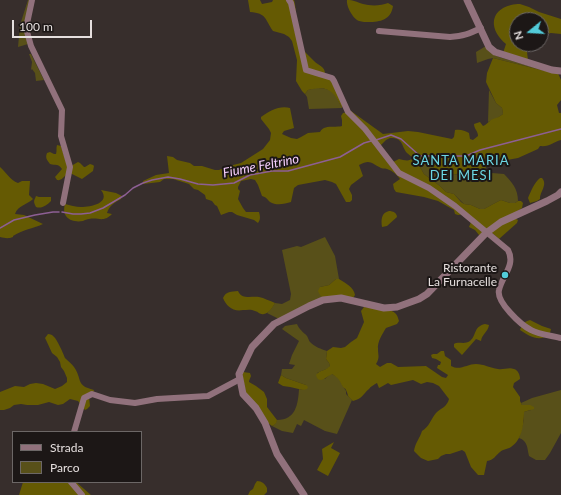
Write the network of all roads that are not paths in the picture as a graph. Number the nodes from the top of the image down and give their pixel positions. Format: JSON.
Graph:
{"nodes":[{"id":1,"x":32,"y":0,"type":"edge"},
{"id":2,"x":289,"y":0,"type":"edge"},
{"id":3,"x":467,"y":0,"type":"edge"},
{"id":4,"x":481,"y":28,"type":"junction"},
{"id":5,"x":380,"y":31,"type":"dead end"},
{"id":6,"x":561,"y":71,"type":"edge"},
{"id":7,"x":561,"y":192,"type":"edge"},
{"id":8,"x":63,"y":203,"type":"dead end"},
{"id":9,"x":486,"y":233,"type":"junction"},
{"id":10,"x":561,"y":338,"type":"edge"},
{"id":11,"x":240,"y":379,"type":"junction"},
{"id":12,"x":74,"y":431,"type":"edge"},
{"id":13,"x":72,"y":483,"type":"edge"},
{"id":14,"x":82,"y":495,"type":"edge"},
{"id":15,"x":304,"y":495,"type":"edge"}],
"edges":[{"from":1,"to":8,"type":"street"},
{"from":2,"to":9,"type":"street"},
{"from":3,"to":4,"type":"street"},
{"from":4,"to":5,"type":"street"},
{"from":4,"to":6,"type":"street"},
{"from":7,"to":9,"type":"street"},
{"from":9,"to":10,"type":"street"},
{"from":9,"to":11,"type":"street"},
{"from":11,"to":12,"type":"street"},
{"from":11,"to":15,"type":"street"},
{"from":13,"to":14,"type":"street"}]}
